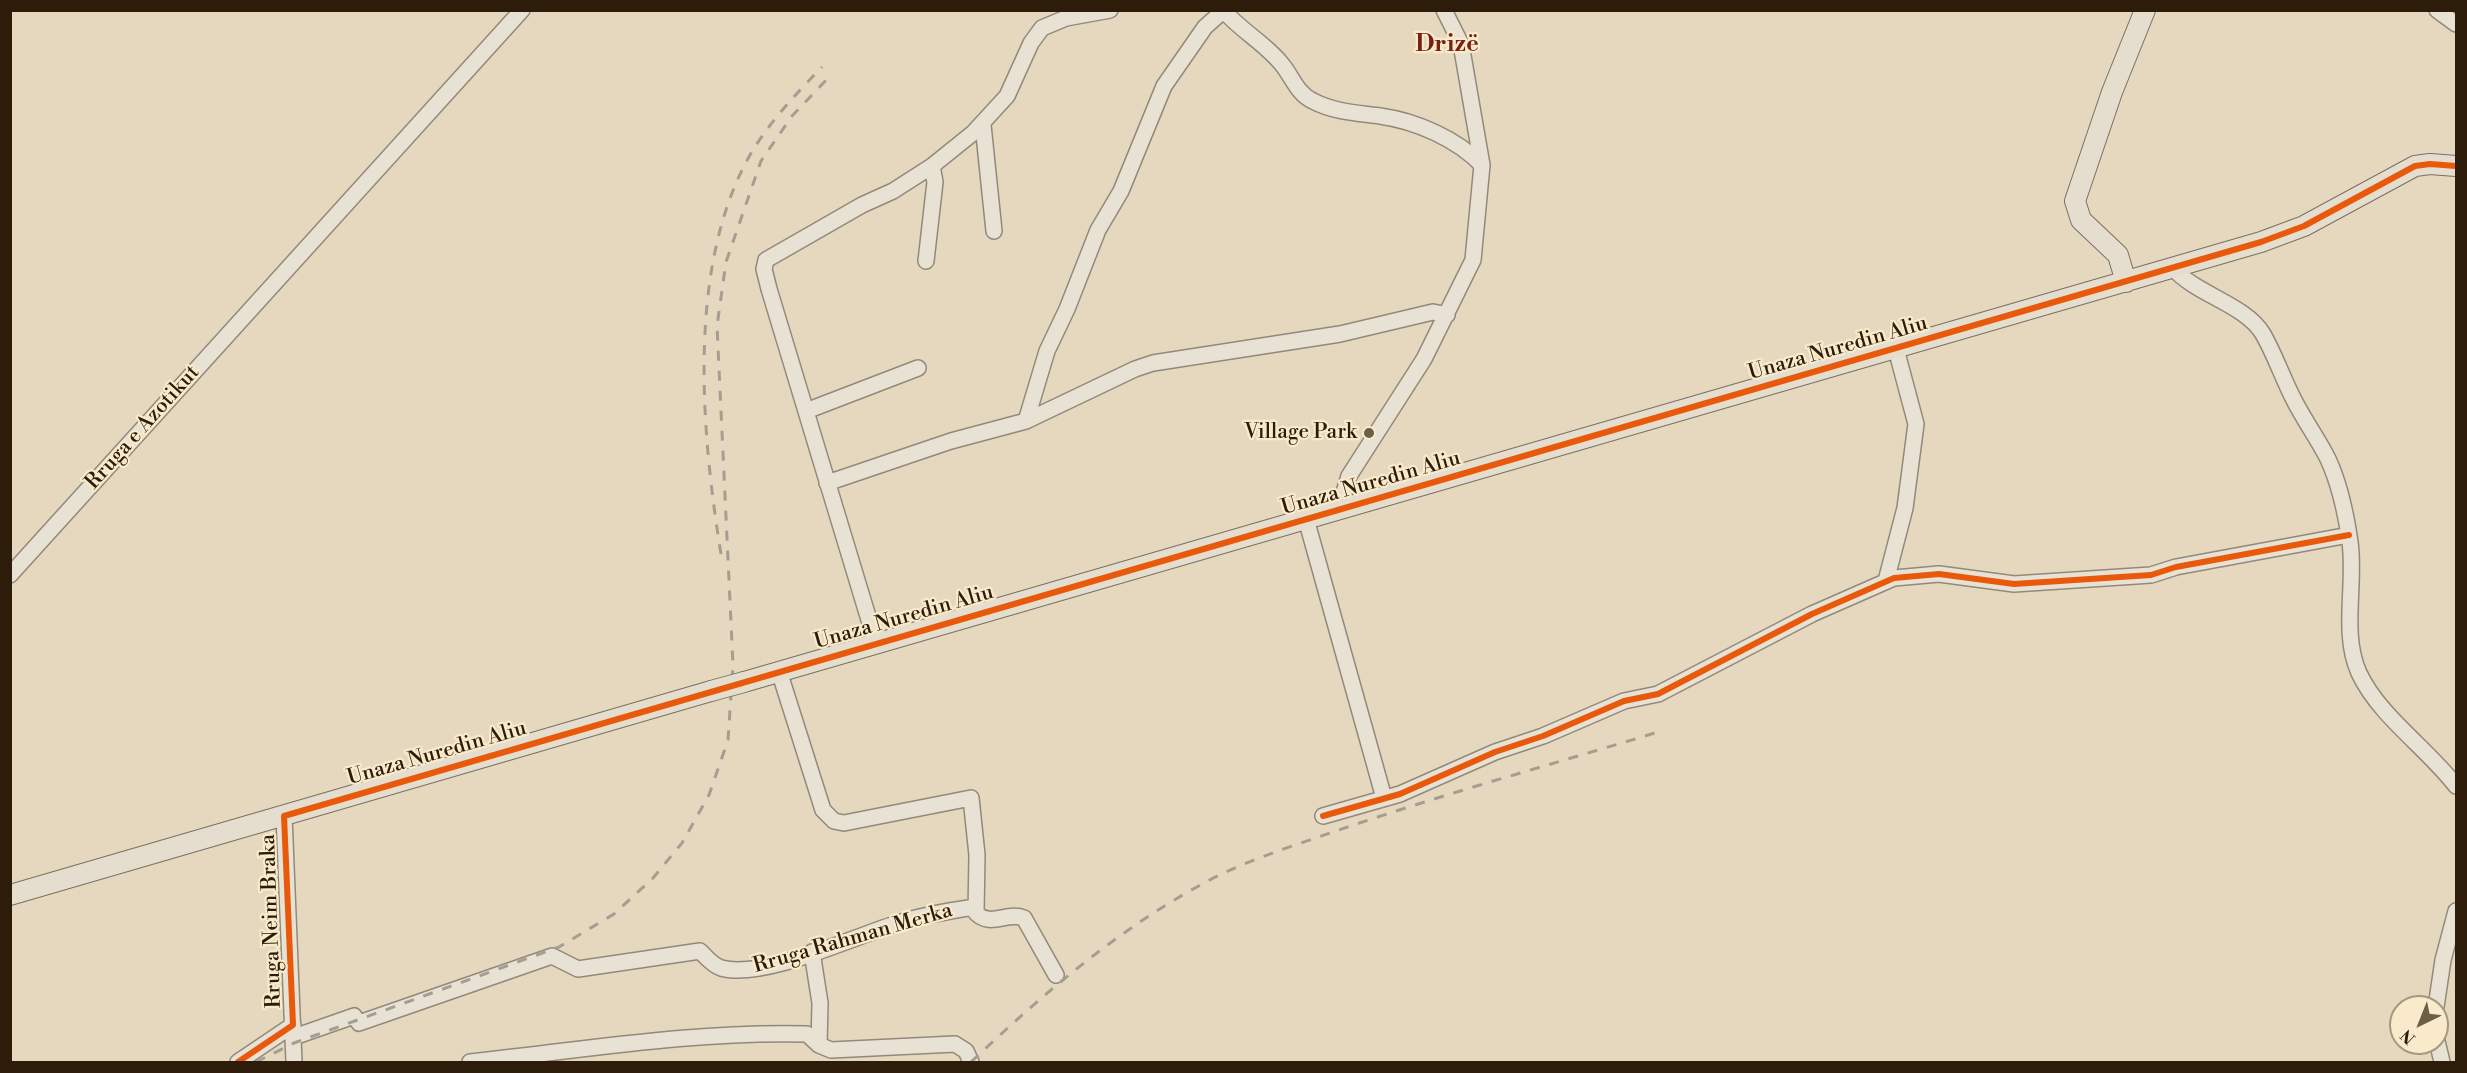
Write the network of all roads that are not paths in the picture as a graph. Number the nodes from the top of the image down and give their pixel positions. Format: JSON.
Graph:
{"nodes":[{"id":1,"x":522,"y":10,"type":"edge"},
{"id":2,"x":1110,"y":10,"type":"edge"},
{"id":3,"x":1444,"y":10,"type":"edge"},
{"id":4,"x":2145,"y":10,"type":"edge"},
{"id":5,"x":2437,"y":10,"type":"edge"},
{"id":6,"x":1223,"y":11,"type":"edge"},
{"id":7,"x":2457,"y":24,"type":"edge"},
{"id":8,"x":983,"y":125,"type":"junction"},
{"id":9,"x":1482,"y":165,"type":"junction"},
{"id":10,"x":932,"y":166,"type":"junction"},
{"id":11,"x":2457,"y":166,"type":"edge"},
{"id":12,"x":994,"y":231,"type":"dead end"},
{"id":13,"x":926,"y":261,"type":"dead end"},
{"id":14,"x":2172,"y":267,"type":"junction"},
{"id":15,"x":2126,"y":282,"type":"junction"},
{"id":16,"x":1447,"y":315,"type":"junction"},
{"id":17,"x":1896,"y":349,"type":"junction"},
{"id":18,"x":918,"y":368,"type":"dead end"},
{"id":19,"x":806,"y":411,"type":"junction"},
{"id":20,"x":1026,"y":421,"type":"junction"},
{"id":21,"x":827,"y":483,"type":"junction"},
{"id":22,"x":1343,"y":509,"type":"junction"},
{"id":23,"x":1306,"y":519,"type":"junction"},
{"id":24,"x":2349,"y":535,"type":"junction"},
{"id":25,"x":10,"y":575,"type":"edge"},
{"id":26,"x":1886,"y":581,"type":"junction"},
{"id":27,"x":876,"y":643,"type":"junction"},
{"id":28,"x":779,"y":671,"type":"junction"},
{"id":29,"x":2457,"y":786,"type":"edge"},
{"id":30,"x":1384,"y":798,"type":"junction"},
{"id":31,"x":284,"y":816,"type":"junction"},
{"id":32,"x":1323,"y":816,"type":"dead end"},
{"id":33,"x":10,"y":895,"type":"edge"},
{"id":34,"x":975,"y":907,"type":"junction"},
{"id":35,"x":2457,"y":911,"type":"edge"},
{"id":36,"x":812,"y":952,"type":"junction"},
{"id":37,"x":1056,"y":975,"type":"dead end"},
{"id":38,"x":2438,"y":995,"type":"edge"},
{"id":39,"x":293,"y":1031,"type":"junction"},
{"id":40,"x":815,"y":1038,"type":"junction"},
{"id":41,"x":238,"y":1062,"type":"edge"},
{"id":42,"x":294,"y":1062,"type":"edge"},
{"id":43,"x":470,"y":1062,"type":"edge"},
{"id":44,"x":971,"y":1062,"type":"edge"}],
"edges":[{"from":1,"to":25,"type":"street","name":"Rruga e Azotikut"},
{"from":2,"to":8,"type":"street"},
{"from":3,"to":9,"type":"street"},
{"from":4,"to":15,"type":"main road"},
{"from":5,"to":7,"type":"street"},
{"from":6,"to":9,"type":"street"},
{"from":6,"to":20,"type":"street"},
{"from":8,"to":10,"type":"street"},
{"from":8,"to":12,"type":"street"},
{"from":9,"to":16,"type":"street"},
{"from":10,"to":13,"type":"street"},
{"from":10,"to":19,"type":"street"},
{"from":11,"to":14,"type":"main road","name":"Unaza Nuredin Aliu"},
{"from":14,"to":15,"type":"main road","name":"Unaza Nuredin Aliu"},
{"from":14,"to":24,"type":"street"},
{"from":15,"to":17,"type":"main road","name":"Unaza Nuredin Aliu"},
{"from":16,"to":20,"type":"street"},
{"from":16,"to":22,"type":"street"},
{"from":17,"to":22,"type":"main road","name":"Unaza Nuredin Aliu"},
{"from":17,"to":26,"type":"street"},
{"from":18,"to":19,"type":"street"},
{"from":19,"to":21,"type":"street"},
{"from":20,"to":21,"type":"street"},
{"from":21,"to":27,"type":"street"},
{"from":22,"to":23,"type":"main road","name":"Unaza Nuredin Aliu"},
{"from":23,"to":27,"type":"main road","name":"Unaza Nuredin Aliu"},
{"from":23,"to":30,"type":"street"},
{"from":24,"to":26,"type":"street"},
{"from":24,"to":29,"type":"street"},
{"from":26,"to":30,"type":"street"},
{"from":27,"to":28,"type":"main road","name":"Unaza Nuredin Aliu"},
{"from":28,"to":31,"type":"main road","name":"Unaza Nuredin Aliu","bridge":true},
{"from":28,"to":34,"type":"street"},
{"from":30,"to":32,"type":"street"},
{"from":31,"to":33,"type":"main road","name":"Unaza Nuredin Aliu"},
{"from":31,"to":39,"type":"street","name":"Rruga Neim Braka"},
{"from":34,"to":36,"type":"street","name":"Rruga Rahman Merka"},
{"from":34,"to":37,"type":"street"},
{"from":35,"to":38,"type":"street"},
{"from":36,"to":39,"type":"street","name":"Rruga Rahman Merka"},
{"from":36,"to":40,"type":"street"},
{"from":39,"to":41,"type":"street"},
{"from":39,"to":42,"type":"street","name":"Rruga Neim Braka"},
{"from":40,"to":43,"type":"street"},
{"from":40,"to":44,"type":"street"}]}
